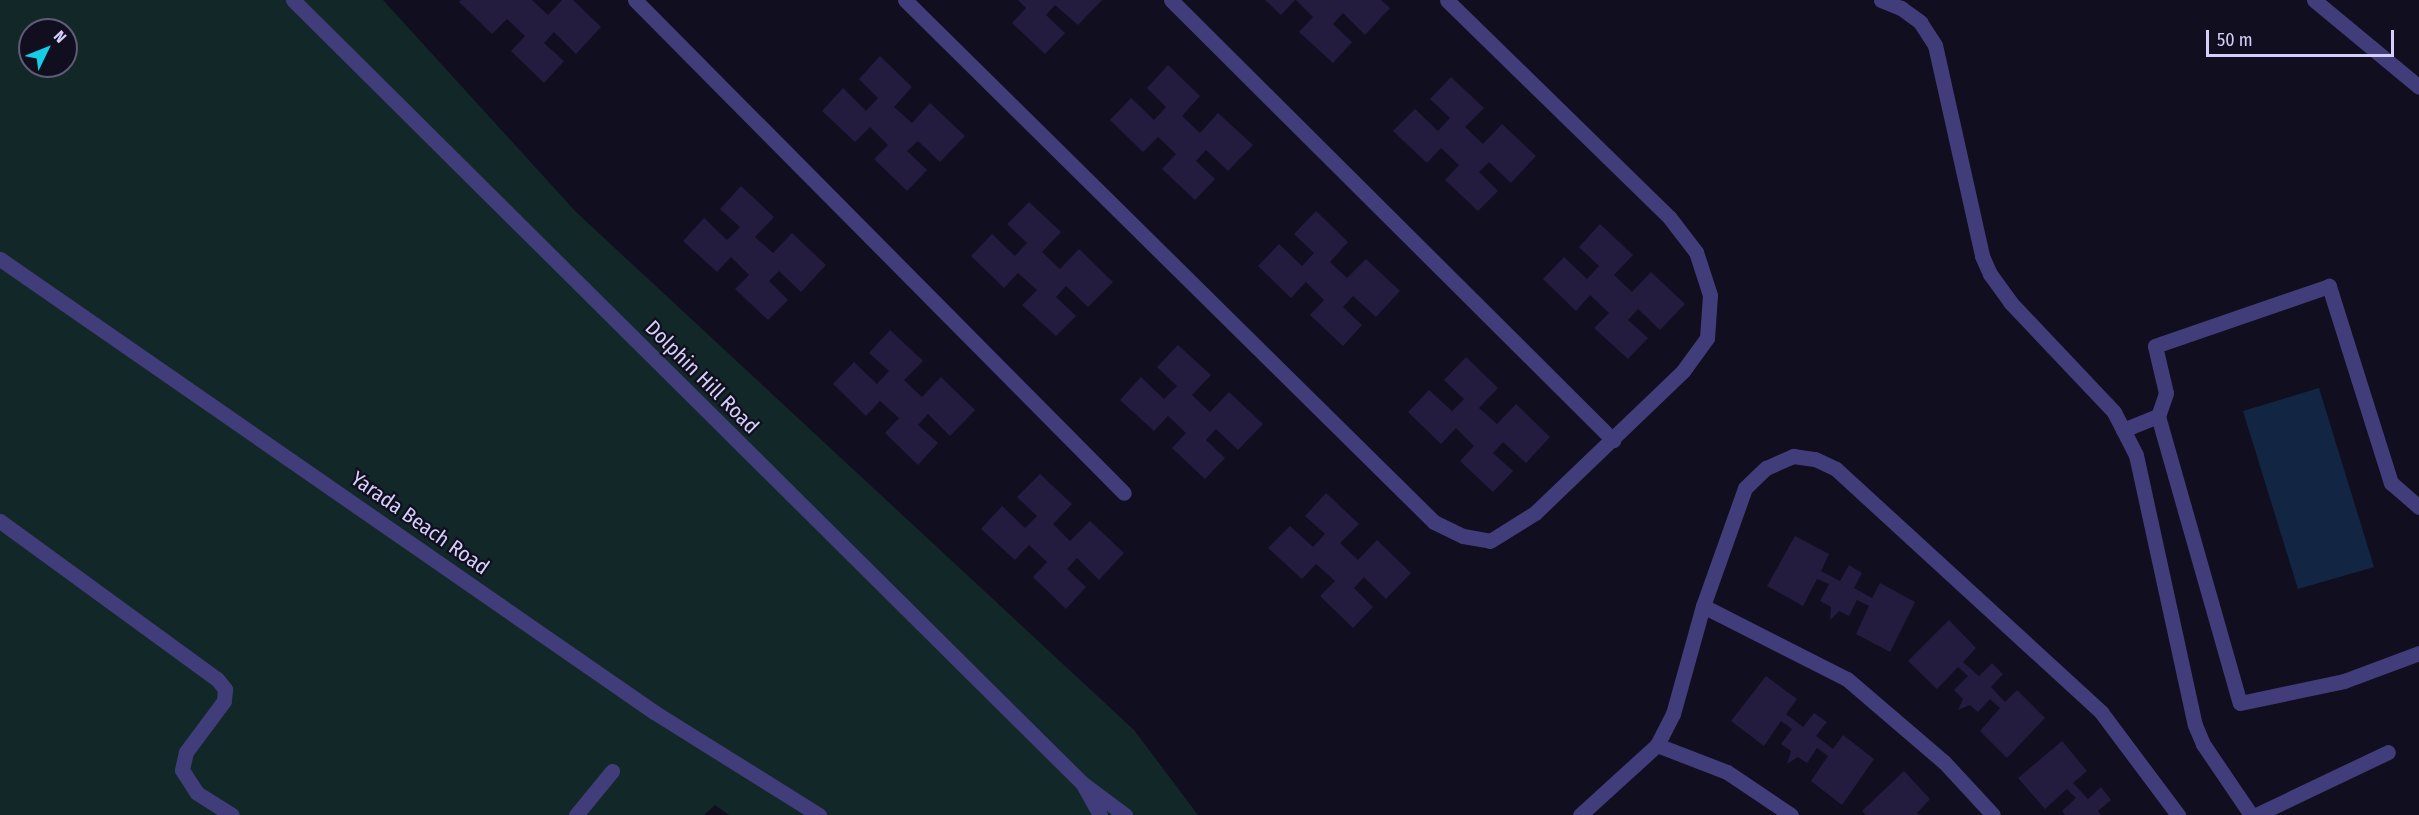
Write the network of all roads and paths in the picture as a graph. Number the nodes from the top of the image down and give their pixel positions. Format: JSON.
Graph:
{"nodes":[{"id":1,"x":293,"y":0,"type":"edge"},
{"id":2,"x":635,"y":0,"type":"edge"},
{"id":3,"x":904,"y":0,"type":"edge"},
{"id":4,"x":1171,"y":0,"type":"edge"},
{"id":5,"x":1447,"y":0,"type":"edge"},
{"id":6,"x":1881,"y":0,"type":"edge"},
{"id":7,"x":2314,"y":0,"type":"edge"},
{"id":8,"x":2419,"y":87,"type":"edge"},
{"id":9,"x":0,"y":259,"type":"edge"},
{"id":10,"x":2158,"y":416,"type":"junction"},
{"id":11,"x":2123,"y":430,"type":"junction"},
{"id":12,"x":1614,"y":440,"type":"junction"},
{"id":13,"x":1124,"y":493,"type":"dead end"},
{"id":14,"x":2419,"y":507,"type":"edge"},
{"id":15,"x":0,"y":521,"type":"edge"},
{"id":16,"x":1703,"y":606,"type":"junction"},
{"id":17,"x":2419,"y":653,"type":"edge"},
{"id":18,"x":1657,"y":745,"type":"junction"},
{"id":19,"x":2388,"y":752,"type":"dead end"},
{"id":20,"x":612,"y":771,"type":"dead end"},
{"id":21,"x":1082,"y":783,"type":"junction"},
{"id":22,"x":232,"y":815,"type":"edge"},
{"id":23,"x":576,"y":815,"type":"edge"},
{"id":24,"x":819,"y":815,"type":"edge"},
{"id":25,"x":1100,"y":815,"type":"edge"},
{"id":26,"x":1125,"y":815,"type":"edge"},
{"id":27,"x":1580,"y":815,"type":"edge"},
{"id":28,"x":1791,"y":815,"type":"edge"},
{"id":29,"x":1993,"y":815,"type":"edge"},
{"id":30,"x":2178,"y":815,"type":"edge"},
{"id":31,"x":2254,"y":815,"type":"edge"}],
"edges":[{"from":1,"to":21,"type":"street","name":"Dolphin Hill Road"},
{"from":2,"to":13,"type":"street"},
{"from":3,"to":12,"type":"street"},
{"from":4,"to":12,"type":"street"},
{"from":5,"to":12,"type":"street"},
{"from":6,"to":11,"type":"street"},
{"from":7,"to":8,"type":"street"},
{"from":9,"to":24,"type":"street","name":"Yarada Beach Road"},
{"from":10,"to":11,"type":"street"},
{"from":10,"to":14,"type":"street"},
{"from":10,"to":17,"type":"street"},
{"from":11,"to":31,"type":"street"},
{"from":15,"to":22,"type":"street"},
{"from":16,"to":18,"type":"street"},
{"from":16,"to":29,"type":"street"},
{"from":16,"to":30,"type":"street"},
{"from":18,"to":27,"type":"street"},
{"from":18,"to":28,"type":"street"},
{"from":19,"to":31,"type":"street"},
{"from":20,"to":23,"type":"street"},
{"from":21,"to":25,"type":"street","name":"Dolphin Hill Road"},
{"from":21,"to":26,"type":"street","name":"Dolphin Hill Road"}]}
